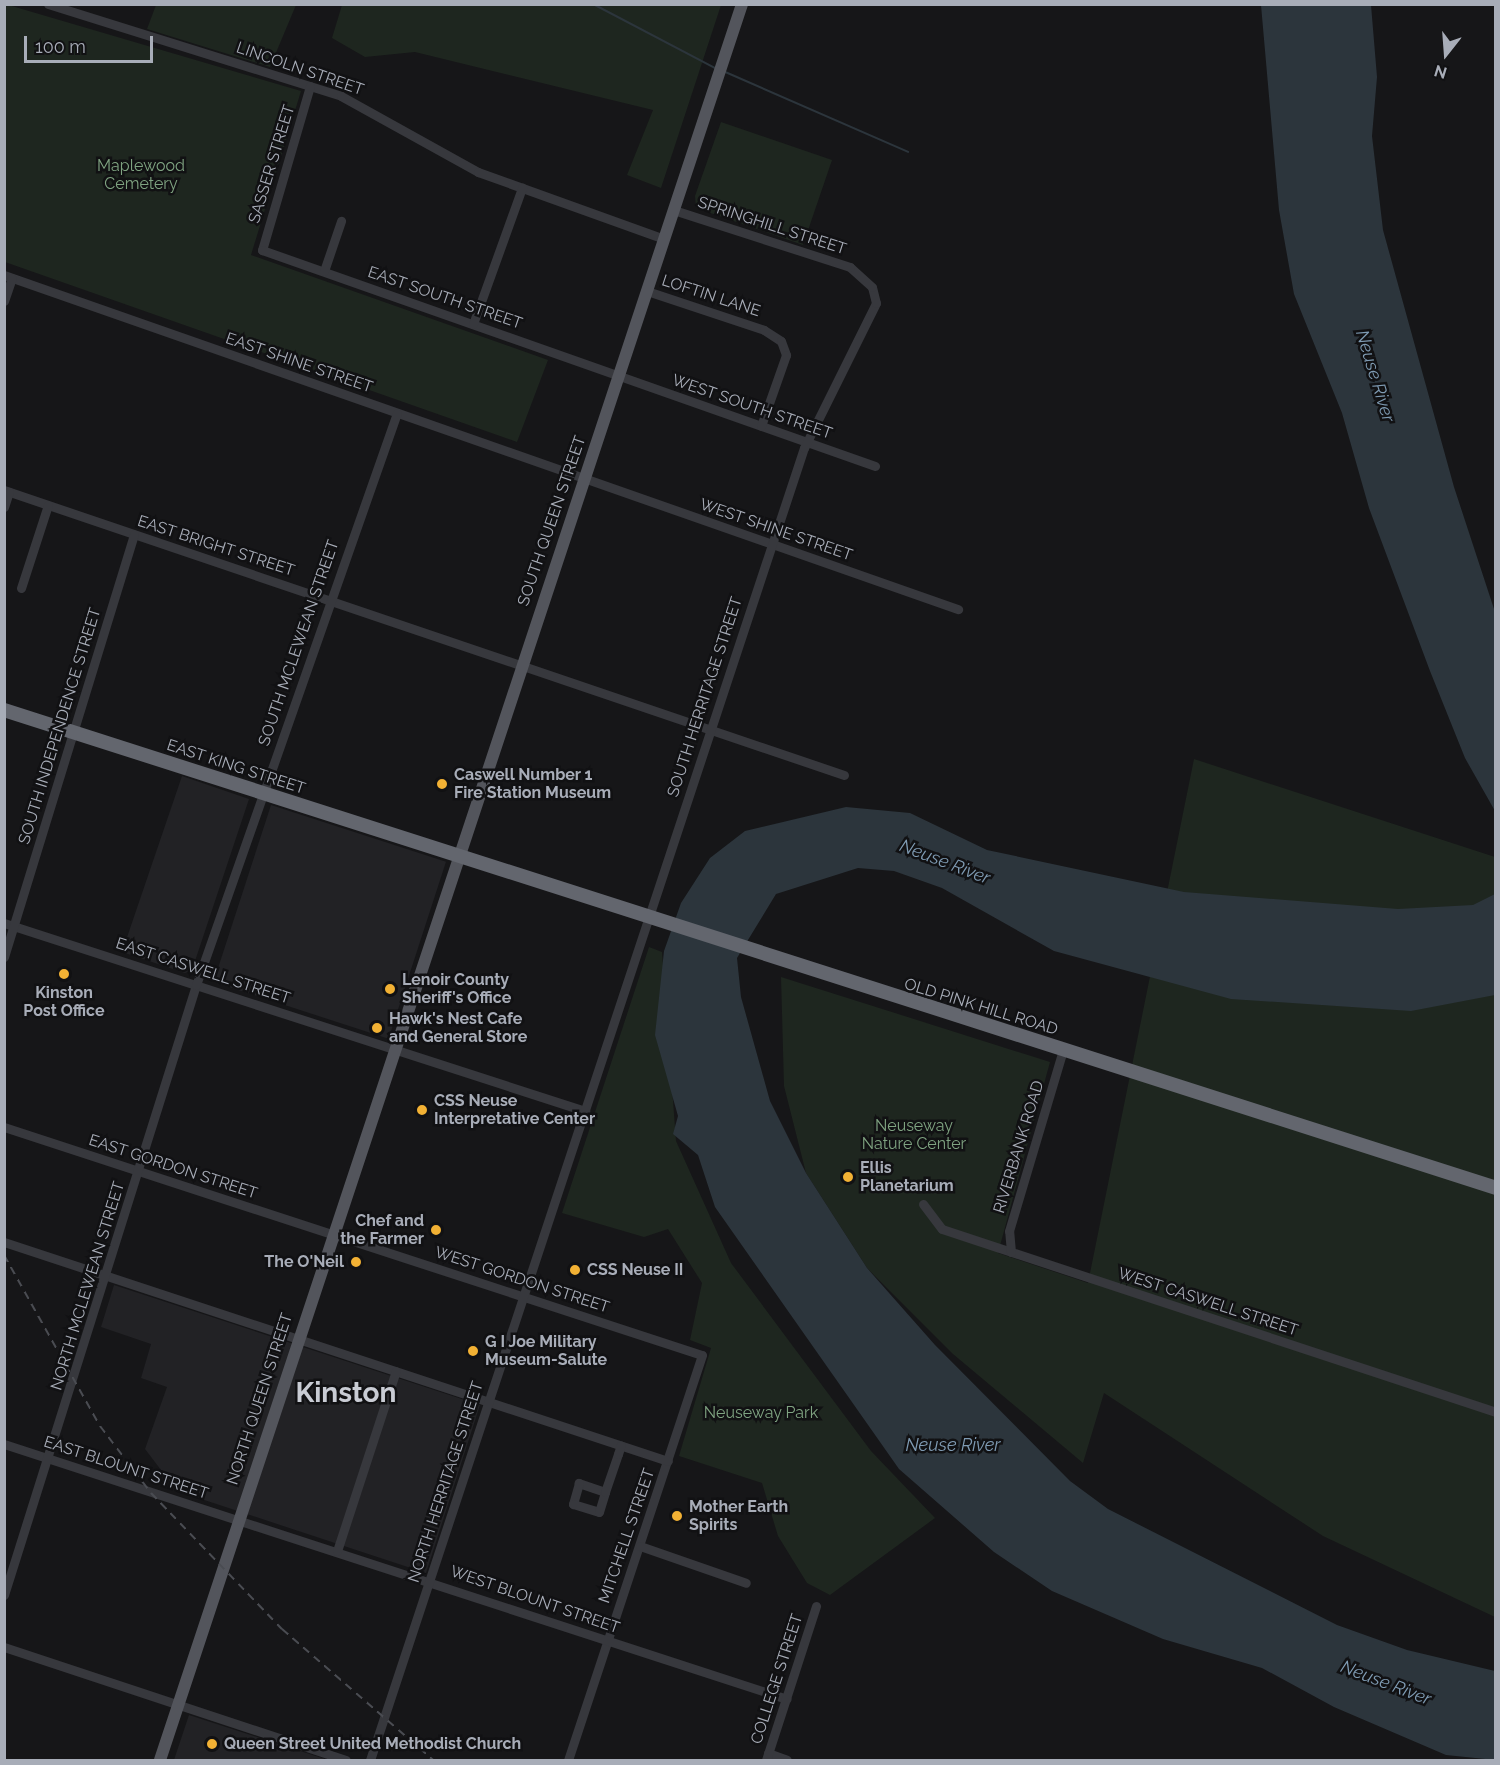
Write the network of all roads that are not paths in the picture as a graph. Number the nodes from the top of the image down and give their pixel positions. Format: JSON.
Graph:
{"nodes":[{"id":1,"x":48,"y":4,"type":"edge"},
{"id":2,"x":742,"y":4,"type":"edge"},
{"id":3,"x":310,"y":86,"type":"junction"},
{"id":4,"x":522,"y":188,"type":"junction"},
{"id":5,"x":674,"y":210,"type":"junction"},
{"id":6,"x":341,"y":221,"type":"dead end"},
{"id":7,"x":664,"y":239,"type":"junction"},
{"id":8,"x":262,"y":250,"type":"joint"},
{"id":9,"x":324,"y":271,"type":"junction"},
{"id":10,"x":8,"y":276,"type":"edge"},
{"id":11,"x":647,"y":291,"type":"junction"},
{"id":12,"x":4,"y":301,"type":"edge"},
{"id":13,"x":876,"y":303,"type":"joint"},
{"id":14,"x":473,"y":324,"type":"junction"},
{"id":15,"x":618,"y":376,"type":"junction"},
{"id":16,"x":397,"y":413,"type":"junction"},
{"id":17,"x":761,"y":426,"type":"junction"},
{"id":18,"x":808,"y":442,"type":"junction"},
{"id":19,"x":875,"y":466,"type":"dead end"},
{"id":20,"x":584,"y":479,"type":"junction"},
{"id":21,"x":7,"y":491,"type":"edge"},
{"id":22,"x":48,"y":505,"type":"junction"},
{"id":23,"x":4,"y":507,"type":"edge"},
{"id":24,"x":134,"y":535,"type":"junction"},
{"id":25,"x":772,"y":544,"type":"junction"},
{"id":26,"x":21,"y":588,"type":"dead end"},
{"id":27,"x":330,"y":599,"type":"junction"},
{"id":28,"x":958,"y":609,"type":"dead end"},
{"id":29,"x":521,"y":665,"type":"junction"},
{"id":30,"x":4,"y":710,"type":"edge"},
{"id":31,"x":710,"y":730,"type":"junction"},
{"id":32,"x":73,"y":732,"type":"junction"},
{"id":33,"x":844,"y":775,"type":"dead end"},
{"id":34,"x":262,"y":792,"type":"junction"},
{"id":35,"x":457,"y":855,"type":"junction"},
{"id":36,"x":652,"y":921,"type":"junction"},
{"id":37,"x":9,"y":925,"type":"edge"},
{"id":38,"x":4,"y":957,"type":"edge"},
{"id":39,"x":196,"y":985,"type":"junction"},
{"id":40,"x":393,"y":1047,"type":"junction"},
{"id":41,"x":1063,"y":1050,"type":"junction"},
{"id":42,"x":585,"y":1111,"type":"junction"},
{"id":43,"x":4,"y":1127,"type":"edge"},
{"id":44,"x":139,"y":1172,"type":"junction"},
{"id":45,"x":1496,"y":1188,"type":"edge"},
{"id":46,"x":923,"y":1204,"type":"dead end"},
{"id":47,"x":332,"y":1234,"type":"junction"},
{"id":48,"x":4,"y":1242,"type":"edge"},
{"id":49,"x":1011,"y":1252,"type":"junction"},
{"id":50,"x":107,"y":1276,"type":"junction"},
{"id":51,"x":524,"y":1295,"type":"junction"},
{"id":52,"x":297,"y":1338,"type":"junction"},
{"id":53,"x":702,"y":1355,"type":"joint"},
{"id":54,"x":396,"y":1371,"type":"junction"},
{"id":55,"x":488,"y":1401,"type":"junction"},
{"id":56,"x":1496,"y":1412,"type":"edge"},
{"id":57,"x":4,"y":1444,"type":"edge"},
{"id":58,"x":621,"y":1445,"type":"junction"},
{"id":59,"x":49,"y":1459,"type":"junction"},
{"id":60,"x":668,"y":1461,"type":"junction"},
{"id":61,"x":606,"y":1492,"type":"dead end"},
{"id":62,"x":238,"y":1519,"type":"junction"},
{"id":63,"x":640,"y":1546,"type":"junction"},
{"id":64,"x":337,"y":1551,"type":"junction"},
{"id":65,"x":429,"y":1581,"type":"junction"},
{"id":66,"x":746,"y":1583,"type":"dead end"},
{"id":67,"x":4,"y":1595,"type":"edge"},
{"id":68,"x":816,"y":1606,"type":"dead end"},
{"id":69,"x":607,"y":1641,"type":"junction"},
{"id":70,"x":4,"y":1647,"type":"edge"},
{"id":71,"x":787,"y":1699,"type":"junction"},
{"id":72,"x":179,"y":1704,"type":"junction"},
{"id":73,"x":767,"y":1757,"type":"edge"},
{"id":74,"x":160,"y":1761,"type":"edge"},
{"id":75,"x":346,"y":1761,"type":"edge"},
{"id":76,"x":370,"y":1761,"type":"edge"},
{"id":77,"x":568,"y":1761,"type":"edge"},
{"id":78,"x":787,"y":1761,"type":"edge"}],
"edges":[{"from":1,"to":3,"type":"street","name":"LINCOLN STREET"},
{"from":2,"to":5,"type":"main road","name":"SOUTH QUEEN STREET"},
{"from":3,"to":4,"type":"street","name":"LINCOLN STREET"},
{"from":3,"to":8,"type":"street","name":"SASSER STREET"},
{"from":4,"to":7,"type":"street","name":"LINCOLN STREET"},
{"from":4,"to":14,"type":"street"},
{"from":5,"to":7,"type":"main road","name":"SOUTH QUEEN STREET"},
{"from":5,"to":13,"type":"street","name":"SPRINGHILL STREET"},
{"from":6,"to":9,"type":"street"},
{"from":7,"to":11,"type":"main road","name":"SOUTH QUEEN STREET"},
{"from":8,"to":9,"type":"street","name":"EAST SOUTH STREET"},
{"from":9,"to":14,"type":"street","name":"EAST SOUTH STREET"},
{"from":10,"to":12,"type":"street"},
{"from":10,"to":16,"type":"street","name":"EAST SHINE STREET"},
{"from":11,"to":15,"type":"main road","name":"SOUTH QUEEN STREET"},
{"from":11,"to":17,"type":"street","name":"LOFTIN LANE"},
{"from":13,"to":18,"type":"street","name":"SOUTH HERRITAGE STREET"},
{"from":14,"to":15,"type":"street","name":"EAST SOUTH STREET"},
{"from":15,"to":17,"type":"street","name":"WEST SOUTH STREET"},
{"from":15,"to":20,"type":"main road","name":"SOUTH QUEEN STREET"},
{"from":16,"to":20,"type":"street","name":"EAST SHINE STREET"},
{"from":16,"to":27,"type":"street","name":"SOUTH MCLEWEAN STREET"},
{"from":17,"to":18,"type":"street","name":"WEST SOUTH STREET"},
{"from":18,"to":19,"type":"street","name":"WEST SOUTH STREET"},
{"from":18,"to":25,"type":"street","name":"SOUTH HERRITAGE STREET"},
{"from":20,"to":25,"type":"street","name":"WEST SHINE STREET"},
{"from":20,"to":29,"type":"main road","name":"SOUTH QUEEN STREET"},
{"from":21,"to":22,"type":"street","name":"EAST BRIGHT STREET"},
{"from":21,"to":23,"type":"street"},
{"from":22,"to":24,"type":"street","name":"EAST BRIGHT STREET"},
{"from":22,"to":26,"type":"street"},
{"from":24,"to":27,"type":"street","name":"EAST BRIGHT STREET"},
{"from":24,"to":32,"type":"street","name":"SOUTH INDEPENDENCE STREET"},
{"from":25,"to":28,"type":"street","name":"WEST SHINE STREET"},
{"from":25,"to":31,"type":"street","name":"SOUTH HERRITAGE STREET"},
{"from":27,"to":29,"type":"street","name":"EAST BRIGHT STREET"},
{"from":27,"to":34,"type":"street","name":"SOUTH MCLEWEAN STREET"},
{"from":29,"to":31,"type":"street","name":"EAST BRIGHT STREET"},
{"from":29,"to":35,"type":"main road","name":"SOUTH QUEEN STREET"},
{"from":30,"to":32,"type":"highway","name":"EAST KING STREET"},
{"from":31,"to":33,"type":"street","name":"EAST BRIGHT STREET"},
{"from":31,"to":36,"type":"street","name":"SOUTH HERRITAGE STREET"},
{"from":32,"to":34,"type":"highway","name":"EAST KING STREET"},
{"from":32,"to":37,"type":"street","name":"SOUTH INDEPENDENCE STREET"},
{"from":34,"to":35,"type":"highway","name":"EAST KING STREET"},
{"from":34,"to":39,"type":"street","name":"SOUTH MCLEWEAN STREET"},
{"from":35,"to":36,"type":"highway","name":"OLD PINK HILL ROAD"},
{"from":35,"to":40,"type":"main road","name":"SOUTH QUEEN STREET"},
{"from":36,"to":41,"type":"highway","name":"OLD PINK HILL ROAD"},
{"from":36,"to":42,"type":"street","name":"SOUTH HERRITAGE STREET"},
{"from":37,"to":38,"type":"street","name":"SOUTH INDEPENDENCE STREET"},
{"from":37,"to":39,"type":"street","name":"EAST CASWELL STREET"},
{"from":39,"to":40,"type":"street","name":"EAST CASWELL STREET"},
{"from":39,"to":44,"type":"street","name":"NORTH MCLEWEAN STREET"},
{"from":40,"to":42,"type":"street"},
{"from":40,"to":47,"type":"main road","name":"NORTH QUEEN STREET"},
{"from":41,"to":45,"type":"highway","name":"OLD PINK HILL ROAD"},
{"from":41,"to":49,"type":"street","name":"RIVERBANK ROAD"},
{"from":42,"to":51,"type":"street","name":"NORTH HERRITAGE STREET"},
{"from":43,"to":44,"type":"street","name":"EAST GORDON STREET"},
{"from":44,"to":47,"type":"street","name":"EAST GORDON STREET"},
{"from":44,"to":50,"type":"street","name":"NORTH MCLEWEAN STREET"},
{"from":46,"to":49,"type":"street","name":"WEST CASWELL STREET"},
{"from":47,"to":51,"type":"street","name":"WEST GORDON STREET"},
{"from":47,"to":52,"type":"main road","name":"NORTH QUEEN STREET"},
{"from":48,"to":50,"type":"street"},
{"from":49,"to":56,"type":"street","name":"WEST CASWELL STREET"},
{"from":50,"to":52,"type":"street"},
{"from":50,"to":59,"type":"street","name":"NORTH MCLEWEAN STREET"},
{"from":51,"to":53,"type":"street","name":"WEST GORDON STREET"},
{"from":51,"to":55,"type":"street","name":"NORTH HERRITAGE STREET"},
{"from":52,"to":54,"type":"street"},
{"from":52,"to":62,"type":"main road","name":"NORTH QUEEN STREET"},
{"from":53,"to":60,"type":"street","name":"MITCHELL STREET"},
{"from":54,"to":55,"type":"street"},
{"from":54,"to":64,"type":"street"},
{"from":55,"to":58,"type":"street"},
{"from":55,"to":65,"type":"street","name":"NORTH HERRITAGE STREET"},
{"from":57,"to":59,"type":"street","name":"EAST BLOUNT STREET"},
{"from":58,"to":60,"type":"street"},
{"from":58,"to":61,"type":"street"},
{"from":59,"to":62,"type":"street","name":"EAST BLOUNT STREET"},
{"from":59,"to":67,"type":"street","name":"NORTH MCLEWEAN STREET"},
{"from":60,"to":63,"type":"street","name":"MITCHELL STREET"},
{"from":62,"to":64,"type":"street","name":"WEST BLOUNT STREET"},
{"from":62,"to":72,"type":"main road","name":"NORTH QUEEN STREET"},
{"from":63,"to":66,"type":"street"},
{"from":63,"to":69,"type":"street","name":"MITCHELL STREET"},
{"from":64,"to":65,"type":"street","name":"WEST BLOUNT STREET"},
{"from":65,"to":69,"type":"street","name":"WEST BLOUNT STREET"},
{"from":65,"to":76,"type":"street","name":"NORTH HERRITAGE STREET"},
{"from":68,"to":71,"type":"street","name":"COLLEGE STREET"},
{"from":69,"to":71,"type":"street","name":"WEST BLOUNT STREET"},
{"from":69,"to":77,"type":"street","name":"MITCHELL STREET"},
{"from":70,"to":72,"type":"street"},
{"from":71,"to":73,"type":"street","name":"COLLEGE STREET"},
{"from":72,"to":74,"type":"main road","name":"NORTH QUEEN STREET"},
{"from":72,"to":75,"type":"street"},
{"from":73,"to":78,"type":"street"}]}
